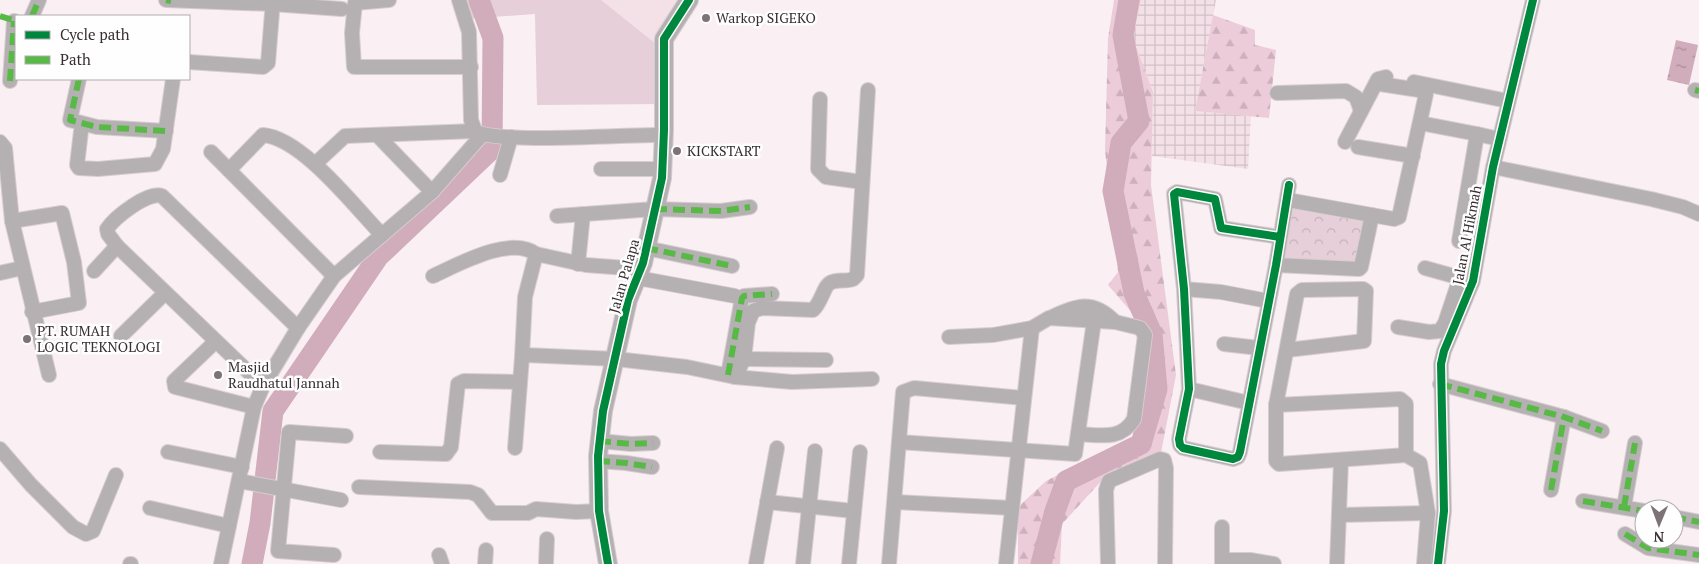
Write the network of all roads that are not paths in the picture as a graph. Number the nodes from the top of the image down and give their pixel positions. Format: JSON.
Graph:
{"nodes":[{"id":1,"x":39,"y":0,"type":"edge"},
{"id":2,"x":166,"y":0,"type":"edge"},
{"id":3,"x":389,"y":0,"type":"edge"},
{"id":4,"x":459,"y":0,"type":"edge"},
{"id":5,"x":689,"y":0,"type":"edge"},
{"id":6,"x":1533,"y":0,"type":"edge"},
{"id":7,"x":273,"y":2,"type":"edge"},
{"id":8,"x":342,"y":9,"type":"dead end"},
{"id":9,"x":32,"y":15,"type":"edge"},
{"id":10,"x":0,"y":16,"type":"edge"},
{"id":11,"x":15,"y":21,"type":"edge"},
{"id":12,"x":190,"y":62,"type":"edge"},
{"id":13,"x":471,"y":67,"type":"junction"},
{"id":14,"x":79,"y":80,"type":"edge"},
{"id":15,"x":173,"y":80,"type":"edge"},
{"id":16,"x":10,"y":81,"type":"dead end"},
{"id":17,"x":1380,"y":84,"type":"dead end"},
{"id":18,"x":868,"y":90,"type":"dead end"},
{"id":19,"x":1277,"y":94,"type":"dead end"},
{"id":20,"x":820,"y":99,"type":"dead end"},
{"id":21,"x":1508,"y":101,"type":"junction"},
{"id":22,"x":1361,"y":111,"type":"junction"},
{"id":23,"x":1420,"y":123,"type":"junction"},
{"id":24,"x":166,"y":131,"type":"junction"},
{"id":25,"x":81,"y":132,"type":"dead end"},
{"id":26,"x":480,"y":133,"type":"junction"},
{"id":27,"x":655,"y":134,"type":"dead end"},
{"id":28,"x":1477,"y":134,"type":"junction"},
{"id":29,"x":376,"y":135,"type":"junction"},
{"id":30,"x":509,"y":137,"type":"junction"},
{"id":31,"x":1499,"y":139,"type":"junction"},
{"id":32,"x":0,"y":142,"type":"edge"},
{"id":33,"x":1345,"y":142,"type":"dead end"},
{"id":34,"x":1358,"y":147,"type":"dead end"},
{"id":35,"x":211,"y":152,"type":"dead end"},
{"id":36,"x":1413,"y":156,"type":"junction"},
{"id":37,"x":315,"y":164,"type":"junction"},
{"id":38,"x":1493,"y":167,"type":"junction"},
{"id":39,"x":601,"y":169,"type":"dead end"},
{"id":40,"x":662,"y":169,"type":"junction"},
{"id":41,"x":229,"y":170,"type":"junction"},
{"id":42,"x":500,"y":175,"type":"dead end"},
{"id":43,"x":862,"y":182,"type":"junction"},
{"id":44,"x":1289,"y":185,"type":"dead end"},
{"id":45,"x":432,"y":192,"type":"junction"},
{"id":46,"x":1288,"y":200,"type":"junction"},
{"id":47,"x":750,"y":207,"type":"dead end"},
{"id":48,"x":655,"y":209,"type":"junction"},
{"id":49,"x":583,"y":214,"type":"junction"},
{"id":50,"x":1699,"y":214,"type":"edge"},
{"id":51,"x":1372,"y":215,"type":"junction"},
{"id":52,"x":556,"y":216,"type":"dead end"},
{"id":53,"x":12,"y":222,"type":"junction"},
{"id":54,"x":382,"y":236,"type":"junction"},
{"id":55,"x":1280,"y":237,"type":"junction"},
{"id":56,"x":1459,"y":241,"type":"dead end"},
{"id":57,"x":117,"y":246,"type":"junction"},
{"id":58,"x":646,"y":248,"type":"junction"},
{"id":59,"x":536,"y":254,"type":"junction"},
{"id":60,"x":578,"y":264,"type":"junction"},
{"id":61,"x":1276,"y":265,"type":"junction"},
{"id":62,"x":732,"y":266,"type":"dead end"},
{"id":63,"x":22,"y":268,"type":"junction"},
{"id":64,"x":1425,"y":268,"type":"dead end"},
{"id":65,"x":94,"y":271,"type":"dead end"},
{"id":66,"x":0,"y":273,"type":"edge"},
{"id":67,"x":639,"y":274,"type":"junction"},
{"id":68,"x":334,"y":276,"type":"junction"},
{"id":69,"x":433,"y":276,"type":"dead end"},
{"id":70,"x":1466,"y":279,"type":"junction"},
{"id":71,"x":1184,"y":289,"type":"junction"},
{"id":72,"x":165,"y":293,"type":"junction"},
{"id":73,"x":772,"y":294,"type":"dead end"},
{"id":74,"x":735,"y":296,"type":"dead end"},
{"id":75,"x":1268,"y":301,"type":"junction"},
{"id":76,"x":32,"y":312,"type":"junction"},
{"id":77,"x":1049,"y":318,"type":"junction"},
{"id":78,"x":1094,"y":321,"type":"junction"},
{"id":79,"x":1115,"y":322,"type":"junction"},
{"id":80,"x":1398,"y":327,"type":"dead end"},
{"id":81,"x":298,"y":328,"type":"junction"},
{"id":82,"x":1032,"y":328,"type":"junction"},
{"id":83,"x":121,"y":336,"type":"dead end"},
{"id":84,"x":948,"y":337,"type":"dead end"},
{"id":85,"x":215,"y":342,"type":"junction"},
{"id":86,"x":1224,"y":344,"type":"dead end"},
{"id":87,"x":1259,"y":348,"type":"junction"},
{"id":88,"x":1287,"y":350,"type":"junction"},
{"id":89,"x":522,"y":357,"type":"junction"},
{"id":90,"x":744,"y":358,"type":"junction"},
{"id":91,"x":616,"y":359,"type":"junction"},
{"id":92,"x":826,"y":360,"type":"dead end"},
{"id":93,"x":49,"y":375,"type":"dead end"},
{"id":94,"x":732,"y":376,"type":"junction"},
{"id":95,"x":872,"y":379,"type":"dead end"},
{"id":96,"x":520,"y":382,"type":"junction"},
{"id":97,"x":1440,"y":384,"type":"junction"},
{"id":98,"x":263,"y":386,"type":"junction"},
{"id":99,"x":1189,"y":389,"type":"junction"},
{"id":100,"x":1024,"y":398,"type":"junction"},
{"id":101,"x":1248,"y":403,"type":"junction"},
{"id":102,"x":1276,"y":405,"type":"junction"},
{"id":103,"x":254,"y":408,"type":"junction"},
{"id":104,"x":1564,"y":417,"type":"junction"},
{"id":105,"x":1602,"y":431,"type":"dead end"},
{"id":106,"x":1078,"y":434,"type":"junction"},
{"id":107,"x":346,"y":436,"type":"dead end"},
{"id":108,"x":599,"y":441,"type":"junction"},
{"id":109,"x":899,"y":442,"type":"junction"},
{"id":110,"x":652,"y":443,"type":"dead end"},
{"id":111,"x":1635,"y":443,"type":"dead end"},
{"id":112,"x":515,"y":448,"type":"dead end"},
{"id":113,"x":777,"y":448,"type":"dead end"},
{"id":114,"x":0,"y":449,"type":"edge"},
{"id":115,"x":815,"y":451,"type":"dead end"},
{"id":116,"x":1018,"y":451,"type":"junction"},
{"id":117,"x":168,"y":452,"type":"dead end"},
{"id":118,"x":380,"y":452,"type":"dead end"},
{"id":119,"x":860,"y":452,"type":"dead end"},
{"id":120,"x":1406,"y":454,"type":"junction"},
{"id":121,"x":1341,"y":461,"type":"junction"},
{"id":122,"x":598,"y":462,"type":"junction"},
{"id":123,"x":652,"y":467,"type":"dead end"},
{"id":124,"x":116,"y":476,"type":"dead end"},
{"id":125,"x":244,"y":477,"type":"junction"},
{"id":126,"x":276,"y":487,"type":"junction"},
{"id":127,"x":359,"y":487,"type":"dead end"},
{"id":128,"x":1551,"y":490,"type":"dead end"},
{"id":129,"x":341,"y":500,"type":"dead end"},
{"id":130,"x":1583,"y":501,"type":"dead end"},
{"id":131,"x":767,"y":502,"type":"junction"},
{"id":132,"x":895,"y":502,"type":"junction"},
{"id":133,"x":810,"y":507,"type":"junction"},
{"id":134,"x":1624,"y":507,"type":"junction"},
{"id":135,"x":150,"y":508,"type":"dead end"},
{"id":136,"x":1012,"y":508,"type":"junction"},
{"id":137,"x":1634,"y":509,"type":"edge"},
{"id":138,"x":600,"y":511,"type":"junction"},
{"id":139,"x":854,"y":511,"type":"junction"},
{"id":140,"x":1428,"y":513,"type":"junction"},
{"id":141,"x":1339,"y":515,"type":"junction"},
{"id":142,"x":1684,"y":519,"type":"edge"},
{"id":143,"x":1699,"y":522,"type":"edge"},
{"id":144,"x":229,"y":526,"type":"junction"},
{"id":145,"x":1222,"y":527,"type":"dead end"},
{"id":146,"x":1625,"y":534,"type":"dead end"},
{"id":147,"x":547,"y":538,"type":"dead end"},
{"id":148,"x":486,"y":550,"type":"dead end"},
{"id":149,"x":1699,"y":554,"type":"edge"},
{"id":150,"x":334,"y":556,"type":"dead end"},
{"id":151,"x":1222,"y":562,"type":"edge"},
{"id":152,"x":221,"y":564,"type":"edge"},
{"id":153,"x":485,"y":564,"type":"edge"},
{"id":154,"x":546,"y":564,"type":"edge"},
{"id":155,"x":608,"y":564,"type":"edge"},
{"id":156,"x":756,"y":564,"type":"edge"},
{"id":157,"x":803,"y":564,"type":"edge"},
{"id":158,"x":850,"y":564,"type":"edge"},
{"id":159,"x":889,"y":564,"type":"edge"},
{"id":160,"x":1006,"y":564,"type":"edge"},
{"id":161,"x":1108,"y":564,"type":"edge"},
{"id":162,"x":1165,"y":564,"type":"edge"},
{"id":163,"x":1274,"y":564,"type":"edge"},
{"id":164,"x":1337,"y":564,"type":"edge"},
{"id":165,"x":1424,"y":564,"type":"edge"},
{"id":166,"x":1438,"y":564,"type":"edge"},
{"id":167,"x":1697,"y":564,"type":"edge"}],
"edges":[{"from":1,"to":9,"type":"street"},
{"from":2,"to":7,"type":"street"},
{"from":3,"to":13,"type":"street"},
{"from":4,"to":13,"type":"street"},
{"from":5,"to":40,"type":"street","name":"Jalan Palapa"},
{"from":6,"to":21,"type":"street","name":"Jalan Al Hikmah"},
{"from":7,"to":8,"type":"street"},
{"from":7,"to":12,"type":"street"},
{"from":10,"to":11,"type":"street"},
{"from":11,"to":16,"type":"street"},
{"from":13,"to":26,"type":"street"},
{"from":14,"to":24,"type":"street"},
{"from":15,"to":24,"type":"street"},
{"from":17,"to":23,"type":"street"},
{"from":18,"to":43,"type":"street"},
{"from":19,"to":22,"type":"street"},
{"from":20,"to":43,"type":"street"},
{"from":21,"to":22,"type":"street"},
{"from":21,"to":31,"type":"street","name":"Jalan Al Hikmah"},
{"from":22,"to":33,"type":"street"},
{"from":23,"to":28,"type":"street"},
{"from":23,"to":36,"type":"street"},
{"from":24,"to":25,"type":"street"},
{"from":26,"to":29,"type":"street"},
{"from":26,"to":30,"type":"street"},
{"from":26,"to":45,"type":"street"},
{"from":27,"to":30,"type":"street"},
{"from":28,"to":31,"type":"street"},
{"from":28,"to":56,"type":"street"},
{"from":29,"to":37,"type":"street"},
{"from":29,"to":45,"type":"street"},
{"from":30,"to":42,"type":"street"},
{"from":31,"to":38,"type":"street","name":"Jalan Al Hikmah"},
{"from":32,"to":53,"type":"street"},
{"from":34,"to":36,"type":"street"},
{"from":35,"to":41,"type":"street"},
{"from":36,"to":51,"type":"street"},
{"from":37,"to":41,"type":"street"},
{"from":37,"to":54,"type":"street"},
{"from":38,"to":50,"type":"street"},
{"from":38,"to":70,"type":"street","name":"Jalan Al Hikmah"},
{"from":39,"to":40,"type":"street"},
{"from":40,"to":48,"type":"street","name":"Jalan Palapa"},
{"from":41,"to":68,"type":"street"},
{"from":43,"to":90,"type":"street"},
{"from":44,"to":46,"type":"street"},
{"from":45,"to":54,"type":"street"},
{"from":46,"to":51,"type":"street"},
{"from":46,"to":55,"type":"street"},
{"from":47,"to":48,"type":"street"},
{"from":48,"to":49,"type":"street"},
{"from":48,"to":58,"type":"street","name":"Jalan Palapa"},
{"from":49,"to":52,"type":"street"},
{"from":49,"to":60,"type":"street"},
{"from":51,"to":61,"type":"street"},
{"from":53,"to":63,"type":"street"},
{"from":53,"to":76,"type":"street"},
{"from":54,"to":68,"type":"street"},
{"from":55,"to":61,"type":"street"},
{"from":55,"to":71,"type":"street"},
{"from":57,"to":65,"type":"street"},
{"from":57,"to":72,"type":"street"},
{"from":57,"to":81,"type":"street"},
{"from":58,"to":62,"type":"street"},
{"from":58,"to":67,"type":"street","name":"Jalan Palapa"},
{"from":59,"to":60,"type":"street"},
{"from":59,"to":69,"type":"street"},
{"from":59,"to":89,"type":"street"},
{"from":60,"to":67,"type":"street"},
{"from":61,"to":75,"type":"street"},
{"from":63,"to":66,"type":"street"},
{"from":63,"to":76,"type":"street"},
{"from":64,"to":70,"type":"street"},
{"from":67,"to":74,"type":"street"},
{"from":67,"to":91,"type":"street","name":"Jalan Palapa"},
{"from":68,"to":81,"type":"street"},
{"from":70,"to":80,"type":"street"},
{"from":70,"to":97,"type":"street","name":"Jalan Al Hikmah"},
{"from":71,"to":75,"type":"street"},
{"from":71,"to":99,"type":"street"},
{"from":72,"to":83,"type":"street"},
{"from":72,"to":85,"type":"street"},
{"from":73,"to":94,"type":"street"},
{"from":75,"to":87,"type":"street"},
{"from":76,"to":93,"type":"street"},
{"from":77,"to":78,"type":"street"},
{"from":77,"to":79,"type":"street"},
{"from":77,"to":82,"type":"street"},
{"from":78,"to":79,"type":"street"},
{"from":78,"to":106,"type":"street"},
{"from":79,"to":106,"type":"street"},
{"from":81,"to":98,"type":"street"},
{"from":82,"to":84,"type":"street"},
{"from":82,"to":100,"type":"street"},
{"from":85,"to":98,"type":"street"},
{"from":85,"to":103,"type":"street"},
{"from":86,"to":87,"type":"street"},
{"from":87,"to":101,"type":"street"},
{"from":88,"to":88,"type":"street"},
{"from":88,"to":102,"type":"street"},
{"from":89,"to":91,"type":"street"},
{"from":89,"to":96,"type":"street"},
{"from":90,"to":92,"type":"street"},
{"from":90,"to":94,"type":"street"},
{"from":91,"to":94,"type":"street"},
{"from":91,"to":108,"type":"street","name":"Jalan Palapa"},
{"from":94,"to":95,"type":"street"},
{"from":96,"to":112,"type":"street"},
{"from":96,"to":118,"type":"street"},
{"from":97,"to":104,"type":"street"},
{"from":97,"to":166,"type":"street","name":"Jalan Al Hikmah"},
{"from":98,"to":103,"type":"street"},
{"from":99,"to":101,"type":"street"},
{"from":99,"to":101,"type":"street"},
{"from":100,"to":109,"type":"street"},
{"from":100,"to":116,"type":"street"},
{"from":102,"to":120,"type":"street"},
{"from":102,"to":121,"type":"street"},
{"from":103,"to":125,"type":"street"},
{"from":104,"to":105,"type":"street"},
{"from":104,"to":128,"type":"street"},
{"from":106,"to":116,"type":"street"},
{"from":107,"to":126,"type":"street"},
{"from":108,"to":110,"type":"street"},
{"from":108,"to":122,"type":"street","name":"Jalan Palapa"},
{"from":109,"to":116,"type":"street"},
{"from":109,"to":132,"type":"street"},
{"from":111,"to":134,"type":"street"},
{"from":113,"to":131,"type":"street"},
{"from":114,"to":124,"type":"street"},
{"from":115,"to":133,"type":"street"},
{"from":116,"to":136,"type":"street"},
{"from":117,"to":125,"type":"street"},
{"from":119,"to":139,"type":"street"},
{"from":120,"to":121,"type":"street"},
{"from":120,"to":140,"type":"street"},
{"from":121,"to":141,"type":"street"},
{"from":122,"to":123,"type":"street"},
{"from":122,"to":138,"type":"street","name":"Jalan Palapa"},
{"from":125,"to":126,"type":"street"},
{"from":125,"to":144,"type":"street"},
{"from":126,"to":129,"type":"street"},
{"from":126,"to":150,"type":"street"},
{"from":127,"to":138,"type":"street"},
{"from":130,"to":134,"type":"street"},
{"from":131,"to":133,"type":"street"},
{"from":131,"to":156,"type":"street"},
{"from":132,"to":136,"type":"street"},
{"from":132,"to":159,"type":"street"},
{"from":133,"to":139,"type":"street"},
{"from":133,"to":157,"type":"street"},
{"from":134,"to":137,"type":"street"},
{"from":135,"to":144,"type":"street"},
{"from":136,"to":160,"type":"street"},
{"from":138,"to":155,"type":"street","name":"Jalan Palapa"},
{"from":139,"to":158,"type":"street"},
{"from":140,"to":141,"type":"street"},
{"from":140,"to":165,"type":"street"},
{"from":141,"to":164,"type":"street"},
{"from":142,"to":143,"type":"street"},
{"from":144,"to":152,"type":"street"},
{"from":145,"to":151,"type":"street"},
{"from":146,"to":149,"type":"street"},
{"from":147,"to":154,"type":"street"},
{"from":148,"to":153,"type":"street"},
{"from":149,"to":167,"type":"street"},
{"from":151,"to":163,"type":"street"},
{"from":161,"to":162,"type":"street"}]}
